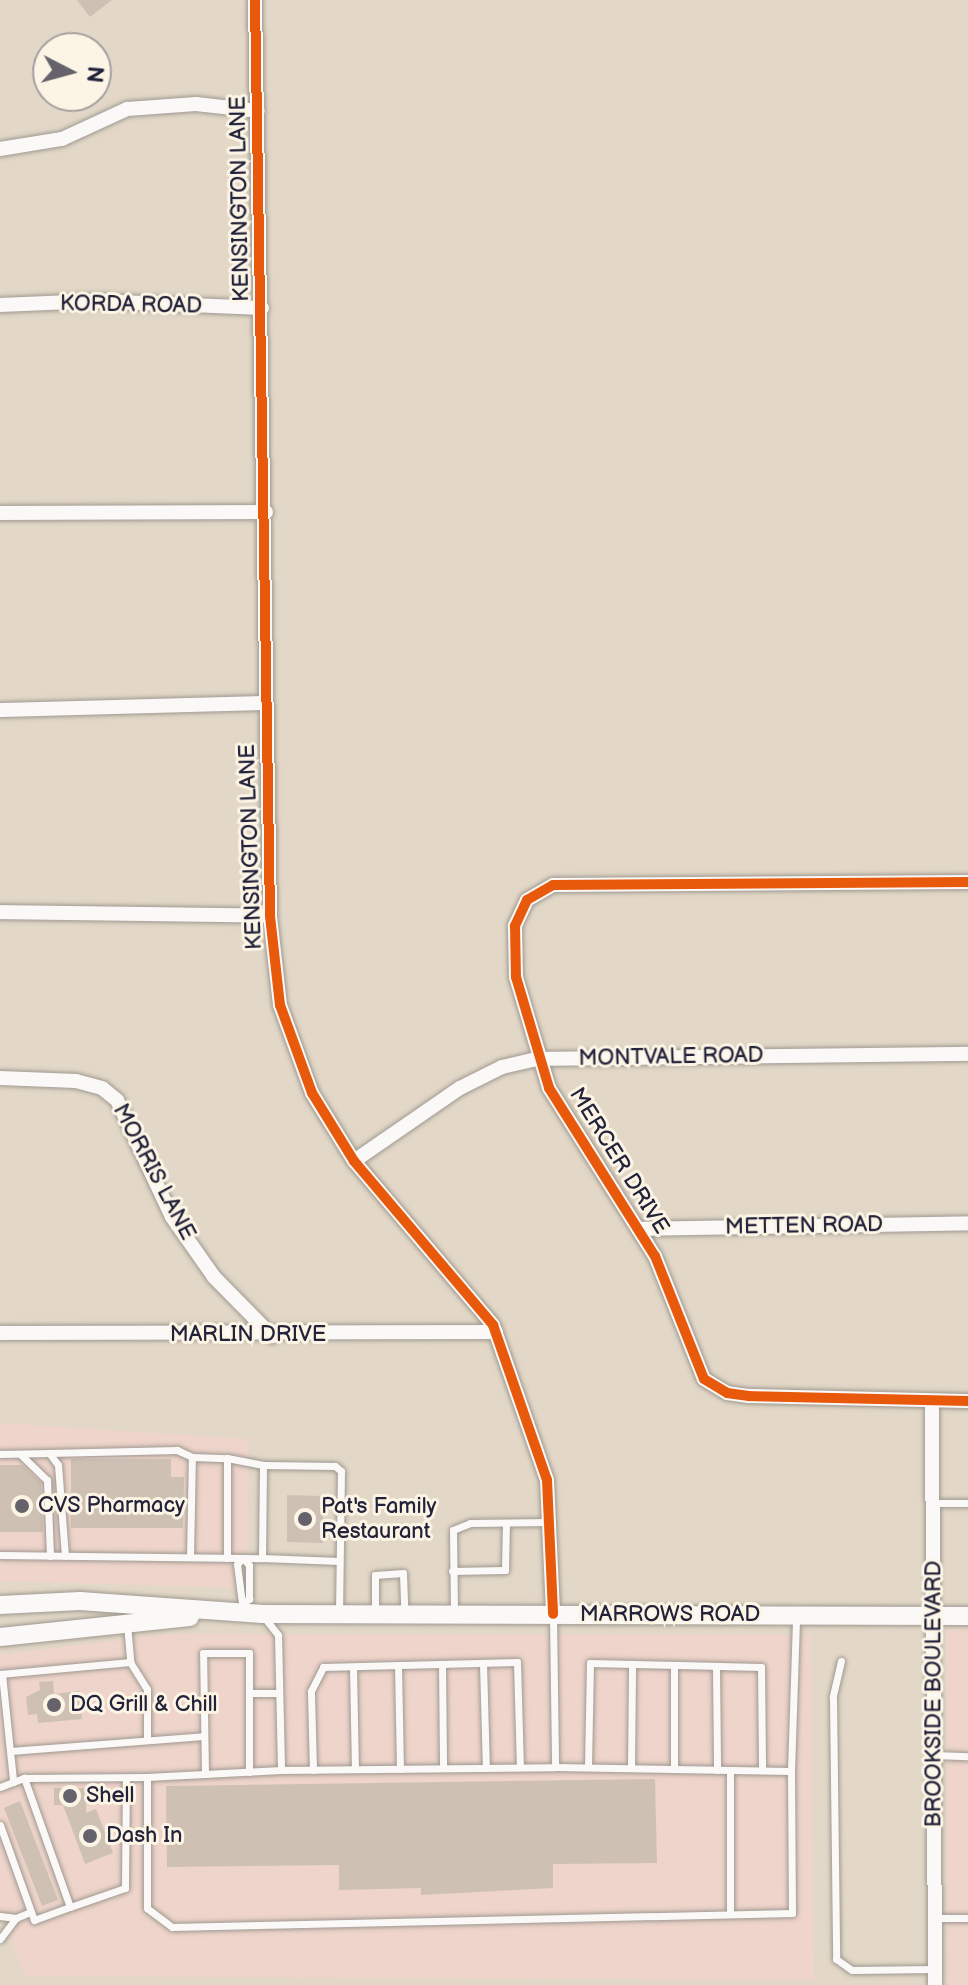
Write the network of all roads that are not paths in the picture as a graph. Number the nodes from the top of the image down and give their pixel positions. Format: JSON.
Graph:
{"nodes":[{"id":1,"x":255,"y":0,"type":"edge"},
{"id":2,"x":258,"y":111,"type":"junction"},
{"id":3,"x":0,"y":149,"type":"edge"},
{"id":4,"x":0,"y":305,"type":"edge"},
{"id":5,"x":262,"y":308,"type":"junction"},
{"id":6,"x":266,"y":512,"type":"junction"},
{"id":7,"x":0,"y":513,"type":"edge"},
{"id":8,"x":266,"y":703,"type":"junction"},
{"id":9,"x":0,"y":710,"type":"edge"},
{"id":10,"x":968,"y":882,"type":"edge"},
{"id":11,"x":0,"y":912,"type":"edge"},
{"id":12,"x":270,"y":916,"type":"junction"},
{"id":13,"x":968,"y":1054,"type":"edge"},
{"id":14,"x":538,"y":1059,"type":"junction"},
{"id":15,"x":0,"y":1078,"type":"edge"},
{"id":16,"x":354,"y":1161,"type":"junction"},
{"id":17,"x":968,"y":1223,"type":"edge"},
{"id":18,"x":639,"y":1229,"type":"junction"},
{"id":19,"x":496,"y":1332,"type":"junction"},
{"id":20,"x":0,"y":1333,"type":"edge"},
{"id":21,"x":272,"y":1336,"type":"junction"},
{"id":22,"x":968,"y":1401,"type":"edge"},
{"id":23,"x":932,"y":1403,"type":"junction"},
{"id":24,"x":49,"y":1453,"type":"junction"},
{"id":25,"x":0,"y":1454,"type":"edge"},
{"id":26,"x":20,"y":1454,"type":"junction"},
{"id":27,"x":192,"y":1457,"type":"junction"},
{"id":28,"x":227,"y":1458,"type":"junction"},
{"id":29,"x":263,"y":1465,"type":"junction"},
{"id":30,"x":933,"y":1503,"type":"junction"},
{"id":31,"x":968,"y":1503,"type":"edge"},
{"id":32,"x":552,"y":1522,"type":"junction"},
{"id":33,"x":506,"y":1523,"type":"junction"},
{"id":34,"x":0,"y":1555,"type":"edge"},
{"id":35,"x":50,"y":1556,"type":"junction"},
{"id":36,"x":65,"y":1556,"type":"junction"},
{"id":37,"x":190,"y":1557,"type":"junction"},
{"id":38,"x":227,"y":1558,"type":"junction"},
{"id":39,"x":243,"y":1558,"type":"junction"},
{"id":40,"x":262,"y":1558,"type":"junction"},
{"id":41,"x":339,"y":1561,"type":"junction"},
{"id":42,"x":452,"y":1571,"type":"junction"},
{"id":43,"x":0,"y":1605,"type":"edge"},
{"id":44,"x":238,"y":1610,"type":"junction"},
{"id":45,"x":263,"y":1614,"type":"junction"},
{"id":46,"x":339,"y":1614,"type":"junction"},
{"id":47,"x":375,"y":1614,"type":"junction"},
{"id":48,"x":404,"y":1614,"type":"junction"},
{"id":49,"x":454,"y":1614,"type":"junction"},
{"id":50,"x":553,"y":1614,"type":"junction"},
{"id":51,"x":796,"y":1615,"type":"junction"},
{"id":52,"x":933,"y":1616,"type":"junction"},
{"id":53,"x":968,"y":1616,"type":"edge"},
{"id":54,"x":127,"y":1624,"type":"junction"},
{"id":55,"x":0,"y":1637,"type":"edge"},
{"id":56,"x":841,"y":1661,"type":"dead end"},
{"id":57,"x":130,"y":1662,"type":"junction"},
{"id":58,"x":483,"y":1663,"type":"junction"},
{"id":59,"x":442,"y":1664,"type":"junction"},
{"id":60,"x":632,"y":1664,"type":"junction"},
{"id":61,"x":398,"y":1665,"type":"junction"},
{"id":62,"x":674,"y":1665,"type":"junction"},
{"id":63,"x":716,"y":1666,"type":"junction"},
{"id":64,"x":353,"y":1667,"type":"junction"},
{"id":65,"x":1,"y":1674,"type":"edge"},
{"id":66,"x":249,"y":1693,"type":"junction"},
{"id":67,"x":279,"y":1693,"type":"junction"},
{"id":68,"x":203,"y":1736,"type":"junction"},
{"id":69,"x":147,"y":1740,"type":"junction"},
{"id":70,"x":10,"y":1751,"type":"junction"},
{"id":71,"x":934,"y":1755,"type":"junction"},
{"id":72,"x":968,"y":1756,"type":"edge"},
{"id":73,"x":520,"y":1767,"type":"junction"},
{"id":74,"x":555,"y":1767,"type":"junction"},
{"id":75,"x":588,"y":1767,"type":"junction"},
{"id":76,"x":443,"y":1768,"type":"junction"},
{"id":77,"x":486,"y":1768,"type":"junction"},
{"id":78,"x":631,"y":1768,"type":"junction"},
{"id":79,"x":355,"y":1769,"type":"junction"},
{"id":80,"x":400,"y":1769,"type":"junction"},
{"id":81,"x":674,"y":1769,"type":"junction"},
{"id":82,"x":281,"y":1770,"type":"junction"},
{"id":83,"x":313,"y":1770,"type":"junction"},
{"id":84,"x":717,"y":1770,"type":"junction"},
{"id":85,"x":730,"y":1770,"type":"junction"},
{"id":86,"x":762,"y":1770,"type":"junction"},
{"id":87,"x":791,"y":1771,"type":"junction"},
{"id":88,"x":249,"y":1772,"type":"junction"},
{"id":89,"x":205,"y":1774,"type":"junction"},
{"id":90,"x":147,"y":1777,"type":"junction"},
{"id":91,"x":24,"y":1778,"type":"junction"},
{"id":92,"x":126,"y":1778,"type":"junction"},
{"id":93,"x":13,"y":1782,"type":"junction"},
{"id":94,"x":0,"y":1787,"type":"edge"},
{"id":95,"x":0,"y":1825,"type":"edge"},
{"id":96,"x":70,"y":1907,"type":"junction"},
{"id":97,"x":30,"y":1912,"type":"junction"},
{"id":98,"x":730,"y":1914,"type":"junction"},
{"id":99,"x":0,"y":1916,"type":"edge"},
{"id":100,"x":16,"y":1918,"type":"junction"},
{"id":101,"x":935,"y":1918,"type":"junction"},
{"id":102,"x":968,"y":1918,"type":"edge"},
{"id":103,"x":0,"y":1939,"type":"edge"},
{"id":104,"x":935,"y":1969,"type":"junction"},
{"id":105,"x":935,"y":1985,"type":"edge"}],
"edges":[{"from":1,"to":2,"type":"street","name":"KENSINGTON LANE"},
{"from":2,"to":3,"type":"street"},
{"from":2,"to":5,"type":"street","name":"KENSINGTON LANE"},
{"from":4,"to":5,"type":"street","name":"KORDA ROAD"},
{"from":5,"to":6,"type":"street","name":"KENSINGTON LANE"},
{"from":6,"to":7,"type":"street"},
{"from":6,"to":8,"type":"street","name":"KENSINGTON LANE"},
{"from":8,"to":9,"type":"street"},
{"from":8,"to":12,"type":"street","name":"KENSINGTON LANE"},
{"from":10,"to":14,"type":"street","name":"MERCER DRIVE"},
{"from":11,"to":12,"type":"street"},
{"from":12,"to":16,"type":"street","name":"KENSINGTON LANE"},
{"from":13,"to":14,"type":"street","name":"MONTVALE ROAD"},
{"from":14,"to":16,"type":"street","name":"MONTVALE ROAD"},
{"from":14,"to":18,"type":"street","name":"MERCER DRIVE"},
{"from":15,"to":21,"type":"street","name":"MORRIS LANE"},
{"from":16,"to":19,"type":"street","name":"KENSINGTON LANE"},
{"from":17,"to":18,"type":"street","name":"METTEN ROAD"},
{"from":18,"to":23,"type":"street","name":"MERCER DRIVE"},
{"from":19,"to":21,"type":"street","name":"MARLIN DRIVE"},
{"from":19,"to":32,"type":"street","name":"KENSINGTON LANE"},
{"from":20,"to":21,"type":"street","name":"MARLIN DRIVE"},
{"from":22,"to":23,"type":"street","name":"MERCER DRIVE"},
{"from":23,"to":30,"type":"street","name":"BROOKSIDE BOULEVARD"},
{"from":24,"to":26,"type":"lane"},
{"from":24,"to":27,"type":"lane"},
{"from":24,"to":36,"type":"lane"},
{"from":25,"to":26,"type":"lane"},
{"from":26,"to":35,"type":"lane"},
{"from":27,"to":28,"type":"lane"},
{"from":27,"to":37,"type":"lane"},
{"from":28,"to":29,"type":"lane"},
{"from":28,"to":38,"type":"lane"},
{"from":29,"to":40,"type":"lane"},
{"from":29,"to":41,"type":"lane"},
{"from":30,"to":31,"type":"lane"},
{"from":30,"to":52,"type":"street","name":"BROOKSIDE BOULEVARD"},
{"from":32,"to":33,"type":"lane"},
{"from":32,"to":50,"type":"street","name":"KENSINGTON LANE"},
{"from":33,"to":42,"type":"lane"},
{"from":33,"to":42,"type":"lane"},
{"from":34,"to":35,"type":"lane"},
{"from":35,"to":36,"type":"lane"},
{"from":36,"to":37,"type":"lane"},
{"from":37,"to":38,"type":"lane"},
{"from":38,"to":39,"type":"lane"},
{"from":39,"to":40,"type":"lane"},
{"from":39,"to":44,"type":"lane"},
{"from":40,"to":41,"type":"lane"},
{"from":41,"to":46,"type":"lane"},
{"from":42,"to":49,"type":"lane"},
{"from":43,"to":44,"type":"street","name":"MARROWS ROAD"},
{"from":44,"to":45,"type":"street","name":"MARROWS ROAD"},
{"from":44,"to":54,"type":"street","name":"MARROWS ROAD"},
{"from":45,"to":46,"type":"street","name":"MARROWS ROAD"},
{"from":45,"to":67,"type":"lane"},
{"from":46,"to":47,"type":"street","name":"MARROWS ROAD"},
{"from":47,"to":48,"type":"street","name":"MARROWS ROAD"},
{"from":47,"to":48,"type":"lane"},
{"from":48,"to":49,"type":"street","name":"MARROWS ROAD"},
{"from":49,"to":50,"type":"street","name":"MARROWS ROAD"},
{"from":50,"to":51,"type":"street","name":"MARROWS ROAD"},
{"from":50,"to":74,"type":"lane"},
{"from":51,"to":52,"type":"street","name":"MARROWS ROAD"},
{"from":51,"to":87,"type":"lane"},
{"from":52,"to":53,"type":"street","name":"MARROWS ROAD"},
{"from":52,"to":71,"type":"street","name":"BROOKSIDE BOULEVARD"},
{"from":54,"to":55,"type":"street","name":"MARROWS ROAD"},
{"from":54,"to":57,"type":"lane"},
{"from":56,"to":104,"type":"lane"},
{"from":57,"to":65,"type":"lane"},
{"from":57,"to":69,"type":"lane"},
{"from":58,"to":59,"type":"lane"},
{"from":58,"to":73,"type":"lane"},
{"from":58,"to":77,"type":"lane"},
{"from":59,"to":61,"type":"lane"},
{"from":59,"to":76,"type":"lane"},
{"from":60,"to":62,"type":"lane"},
{"from":60,"to":75,"type":"lane"},
{"from":60,"to":78,"type":"lane"},
{"from":61,"to":64,"type":"lane"},
{"from":61,"to":80,"type":"lane"},
{"from":62,"to":63,"type":"lane"},
{"from":62,"to":81,"type":"lane"},
{"from":63,"to":84,"type":"lane"},
{"from":63,"to":86,"type":"lane"},
{"from":64,"to":79,"type":"lane"},
{"from":64,"to":83,"type":"lane"},
{"from":65,"to":70,"type":"lane"},
{"from":66,"to":67,"type":"lane"},
{"from":66,"to":68,"type":"lane"},
{"from":66,"to":88,"type":"lane"},
{"from":67,"to":82,"type":"lane"},
{"from":68,"to":69,"type":"lane"},
{"from":68,"to":89,"type":"lane"},
{"from":69,"to":70,"type":"lane"},
{"from":70,"to":93,"type":"lane"},
{"from":71,"to":72,"type":"lane"},
{"from":71,"to":101,"type":"street","name":"BROOKSIDE BOULEVARD"},
{"from":73,"to":74,"type":"lane"},
{"from":73,"to":77,"type":"lane"},
{"from":74,"to":75,"type":"lane"},
{"from":75,"to":78,"type":"lane"},
{"from":76,"to":77,"type":"lane"},
{"from":76,"to":80,"type":"lane"},
{"from":78,"to":81,"type":"lane"},
{"from":79,"to":80,"type":"lane"},
{"from":79,"to":83,"type":"lane"},
{"from":81,"to":84,"type":"lane"},
{"from":82,"to":83,"type":"lane"},
{"from":82,"to":88,"type":"lane"},
{"from":84,"to":85,"type":"lane"},
{"from":85,"to":86,"type":"lane"},
{"from":85,"to":98,"type":"lane"},
{"from":86,"to":87,"type":"lane"},
{"from":87,"to":98,"type":"lane"},
{"from":88,"to":89,"type":"lane"},
{"from":89,"to":90,"type":"lane"},
{"from":90,"to":92,"type":"lane"},
{"from":90,"to":98,"type":"lane"},
{"from":91,"to":92,"type":"lane"},
{"from":91,"to":93,"type":"lane"},
{"from":91,"to":96,"type":"lane"},
{"from":92,"to":96,"type":"lane"},
{"from":93,"to":94,"type":"lane"},
{"from":95,"to":97,"type":"lane"},
{"from":96,"to":97,"type":"lane"},
{"from":97,"to":100,"type":"lane"},
{"from":99,"to":100,"type":"lane"},
{"from":100,"to":103,"type":"lane"},
{"from":101,"to":102,"type":"lane"},
{"from":101,"to":104,"type":"street","name":"BROOKSIDE BOULEVARD"},
{"from":104,"to":105,"type":"street","name":"BROOKSIDE BOULEVARD"}]}
